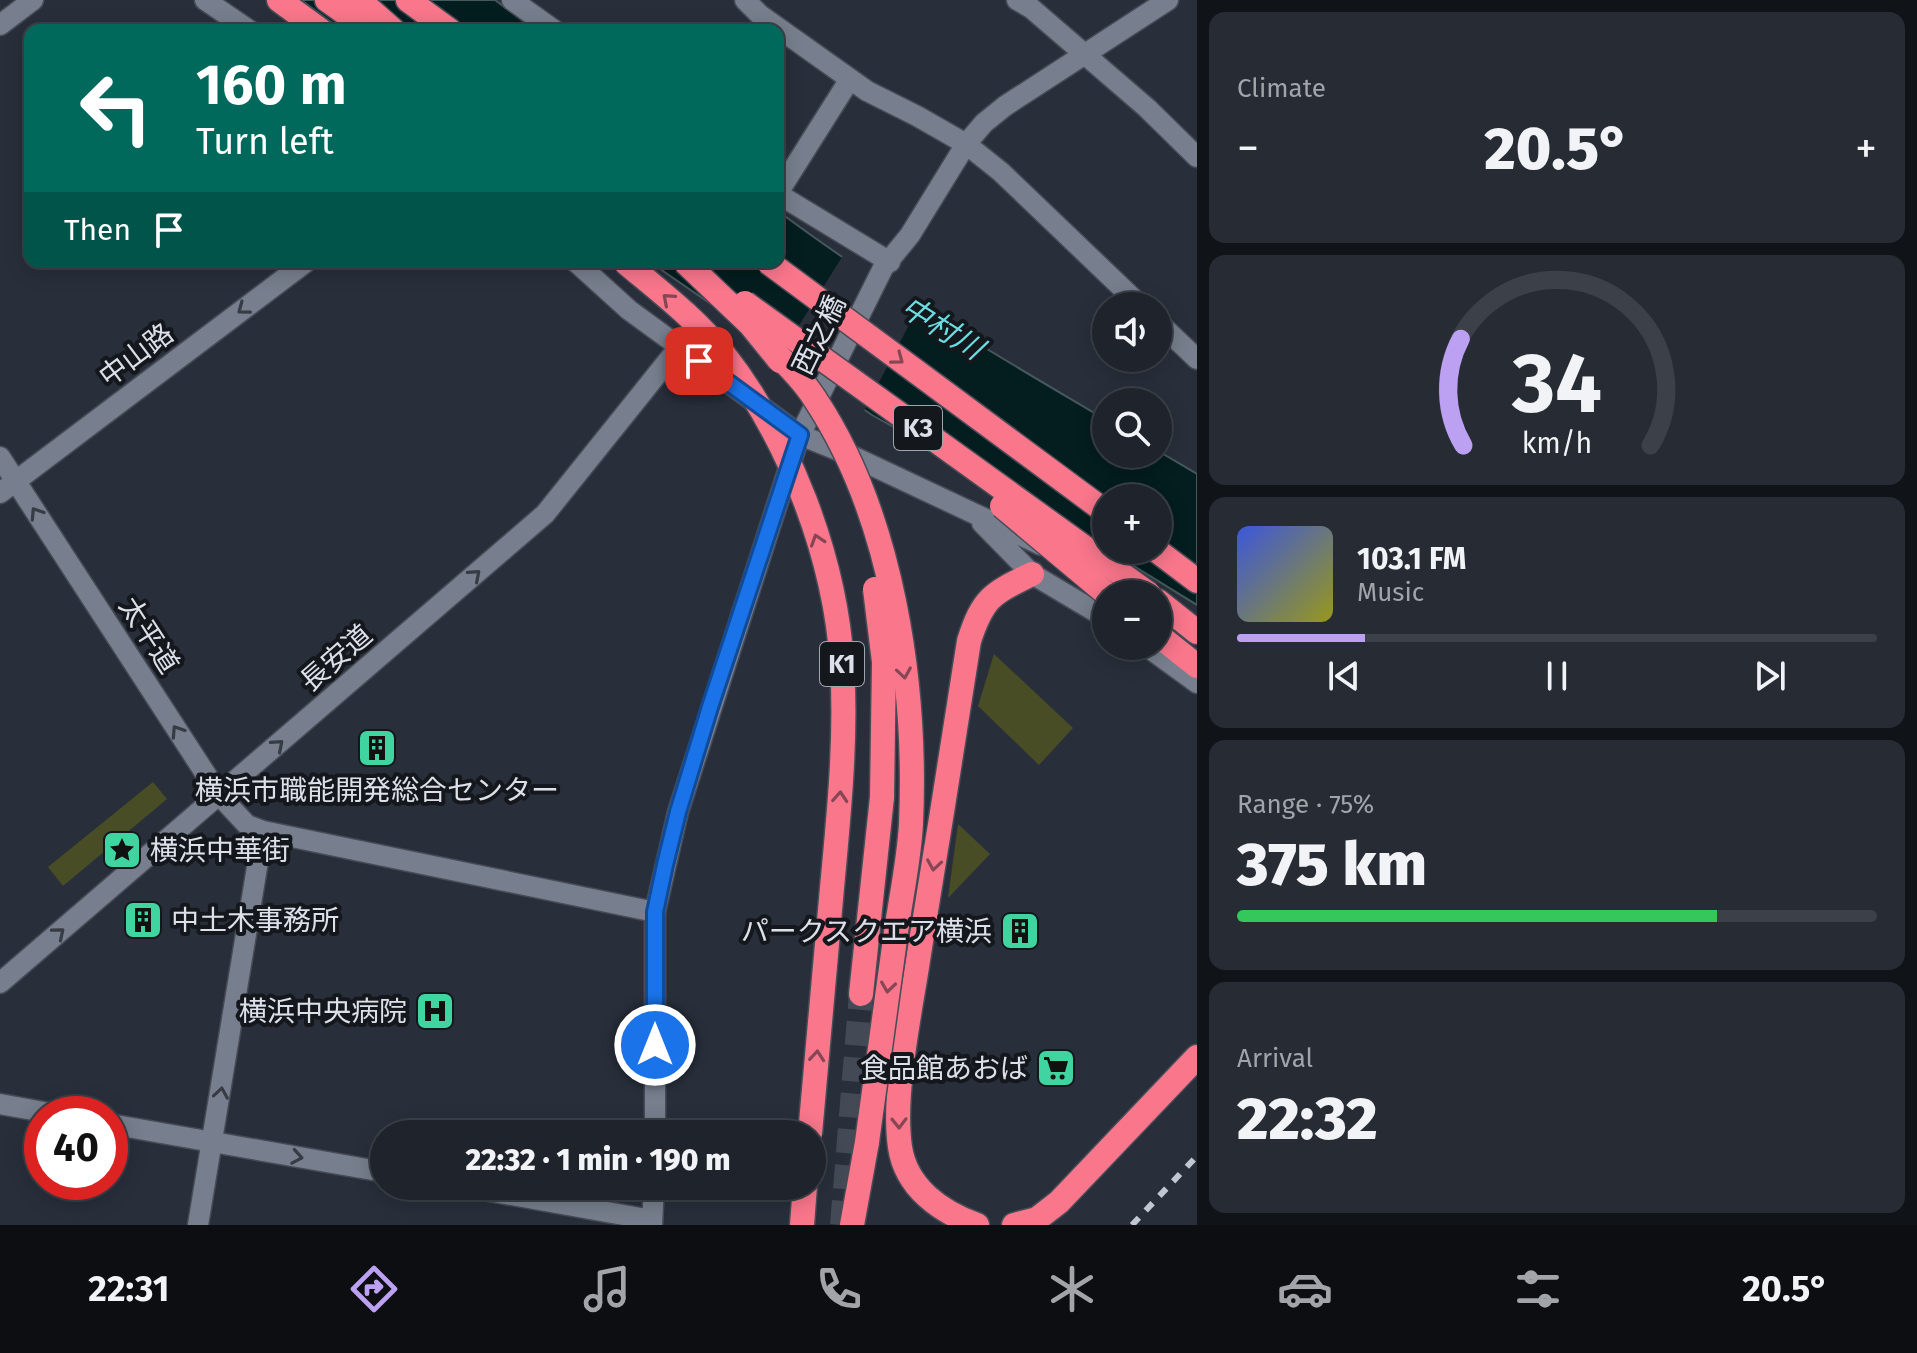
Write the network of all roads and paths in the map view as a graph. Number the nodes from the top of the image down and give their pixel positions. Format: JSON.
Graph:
{"nodes":[{"id":1,"x":33,"y":0,"type":"edge"},
{"id":2,"x":205,"y":0,"type":"edge"},
{"id":3,"x":279,"y":0,"type":"edge"},
{"id":4,"x":327,"y":0,"type":"edge"},
{"id":5,"x":359,"y":0,"type":"edge"},
{"id":6,"x":408,"y":0,"type":"edge"},
{"id":7,"x":512,"y":0,"type":"edge"},
{"id":8,"x":745,"y":0,"type":"edge"},
{"id":9,"x":1168,"y":0,"type":"edge"},
{"id":10,"x":1024,"y":4,"type":"edge"},
{"id":11,"x":240,"y":24,"type":"edge"},
{"id":12,"x":312,"y":24,"type":"edge"},
{"id":13,"x":361,"y":24,"type":"edge"},
{"id":14,"x":386,"y":24,"type":"edge"},
{"id":15,"x":441,"y":24,"type":"edge"},
{"id":16,"x":546,"y":24,"type":"edge"},
{"id":17,"x":773,"y":24,"type":"edge"},
{"id":18,"x":0,"y":25,"type":"edge"},
{"id":19,"x":784,"y":32,"type":"edge"},
{"id":20,"x":1084,"y":53,"type":"junction"},
{"id":21,"x":850,"y":79,"type":"junction"},
{"id":22,"x":966,"y":144,"type":"junction"},
{"id":23,"x":1197,"y":157,"type":"edge"},
{"id":24,"x":784,"y":184,"type":"edge"},
{"id":25,"x":784,"y":198,"type":"edge"},
{"id":26,"x":886,"y":265,"type":"junction"},
{"id":27,"x":298,"y":268,"type":"edge"},
{"id":28,"x":583,"y":268,"type":"edge"},
{"id":29,"x":632,"y":268,"type":"edge"},
{"id":30,"x":693,"y":268,"type":"edge"},
{"id":31,"x":695,"y":268,"type":"edge"},
{"id":32,"x":776,"y":268,"type":"edge"},
{"id":33,"x":1126,"y":292,"type":"edge"},
{"id":34,"x":1172,"y":335,"type":"edge"},
{"id":35,"x":679,"y":347,"type":"junction"},
{"id":36,"x":771,"y":349,"type":"junction"},
{"id":37,"x":1197,"y":359,"type":"edge"},
{"id":38,"x":873,"y":396,"type":"junction"},
{"id":39,"x":800,"y":435,"type":"junction"},
{"id":40,"x":0,"y":457,"type":"edge"},
{"id":41,"x":8,"y":487,"type":"edge"},
{"id":42,"x":1092,"y":502,"type":"edge"},
{"id":43,"x":973,"y":515,"type":"junction"},
{"id":44,"x":1172,"y":562,"type":"edge"},
{"id":45,"x":1032,"y":574,"type":"junction"},
{"id":46,"x":1110,"y":580,"type":"edge"},
{"id":47,"x":1129,"y":580,"type":"edge"},
{"id":48,"x":1092,"y":581,"type":"edge"},
{"id":49,"x":1197,"y":581,"type":"edge"},
{"id":50,"x":1092,"y":610,"type":"edge"},
{"id":51,"x":1172,"y":612,"type":"edge"},
{"id":52,"x":1172,"y":622,"type":"edge"},
{"id":53,"x":1197,"y":632,"type":"edge"},
{"id":54,"x":1197,"y":640,"type":"edge"},
{"id":55,"x":1172,"y":646,"type":"edge"},
{"id":56,"x":1165,"y":660,"type":"edge"},
{"id":57,"x":1197,"y":666,"type":"edge"},
{"id":58,"x":1197,"y":683,"type":"edge"},
{"id":59,"x":220,"y":796,"type":"junction"},
{"id":60,"x":263,"y":831,"type":"junction"},
{"id":61,"x":655,"y":912,"type":"junction"},
{"id":62,"x":0,"y":983,"type":"edge"},
{"id":63,"x":861,"y":994,"type":"tunnel mouth"},
{"id":64,"x":1197,"y":1057,"type":"edge"},
{"id":65,"x":0,"y":1104,"type":"edge"},
{"id":66,"x":24,"y":1108,"type":"edge"},
{"id":67,"x":655,"y":1120,"type":"edge"},
{"id":68,"x":811,"y":1120,"type":"edge"},
{"id":69,"x":128,"y":1127,"type":"edge"},
{"id":70,"x":213,"y":1142,"type":"junction"},
{"id":71,"x":370,"y":1170,"type":"edge"},
{"id":72,"x":535,"y":1200,"type":"edge"},
{"id":73,"x":653,"y":1200,"type":"edge"},
{"id":74,"x":804,"y":1200,"type":"edge"},
{"id":75,"x":652,"y":1222,"type":"edge"},
{"id":76,"x":198,"y":1225,"type":"edge"},
{"id":77,"x":802,"y":1225,"type":"edge"},
{"id":78,"x":852,"y":1225,"type":"edge"},
{"id":79,"x":977,"y":1225,"type":"edge"},
{"id":80,"x":1014,"y":1225,"type":"edge"}],
"edges":[{"from":1,"to":18,"type":"street"},
{"from":2,"to":11,"type":"street"},
{"from":3,"to":12,"type":"highway"},
{"from":4,"to":13,"type":"highway"},
{"from":5,"to":14,"type":"highway"},
{"from":6,"to":15,"type":"highway"},
{"from":7,"to":16,"type":"street"},
{"from":8,"to":17,"type":"street"},
{"from":9,"to":20,"type":"street","name":"西之橋"},
{"from":10,"to":20,"type":"street"},
{"from":19,"to":21,"type":"street"},
{"from":20,"to":22,"type":"street","name":"西之橋"},
{"from":20,"to":23,"type":"street"},
{"from":21,"to":22,"type":"street"},
{"from":21,"to":24,"type":"street"},
{"from":22,"to":26,"type":"street","name":"西之橋"},
{"from":22,"to":33,"type":"street"},
{"from":25,"to":26,"type":"street"},
{"from":26,"to":39,"type":"street","name":"西之橋","bridge":true},
{"from":27,"to":41,"type":"street","name":"中山路","one_way":true},
{"from":28,"to":35,"type":"street"},
{"from":68,"to":29,"type":"highway","number":"K1","one_way":true,"bridge":true},
{"from":30,"to":36,"type":"highway","number":"K1","bridge":true},
{"from":31,"to":38,"type":"highway","number":"K3","bridge":true},
{"from":32,"to":42,"type":"highway","number":"K3","one_way":true,"bridge":true},
{"from":34,"to":37,"type":"street"},
{"from":35,"to":39,"type":"street"},
{"from":59,"to":35,"type":"street","name":"長安道","one_way":true},
{"from":36,"to":63,"type":"highway","number":"K1","bridge":true},
{"from":36,"to":78,"type":"highway","one_way":true,"bridge":true},
{"from":38,"to":47,"type":"highway","number":"K3","bridge":true},
{"from":38,"to":48,"type":"highway","bridge":true},
{"from":39,"to":43,"type":"street"},
{"from":39,"to":61,"type":"street","name":"西之橋"},
{"from":40,"to":41,"type":"street","name":"太平道"},
{"from":59,"to":41,"type":"street","name":"太平道","one_way":true},
{"from":43,"to":45,"type":"street"},
{"from":43,"to":46,"type":"street"},
{"from":44,"to":49,"type":"highway"},
{"from":45,"to":50,"type":"street"},
{"from":45,"to":79,"type":"highway","one_way":true},
{"from":51,"to":53,"type":"highway"},
{"from":52,"to":54,"type":"street"},
{"from":55,"to":57,"type":"highway"},
{"from":56,"to":58,"type":"street"},
{"from":59,"to":60,"type":"street","name":"太平道"},
{"from":62,"to":59,"type":"street","name":"長安道","one_way":true},
{"from":60,"to":61,"type":"street"},
{"from":70,"to":60,"type":"street","one_way":true},
{"from":61,"to":67,"type":"street","name":"西之橋"},
{"from":64,"to":80,"type":"highway"},
{"from":65,"to":66,"type":"street"},
{"from":69,"to":70,"type":"street"},
{"from":70,"to":71,"type":"street","one_way":true},
{"from":70,"to":76,"type":"street"},
{"from":72,"to":75,"type":"street"},
{"from":73,"to":75,"type":"street"},
{"from":74,"to":77,"type":"highway"}]}
